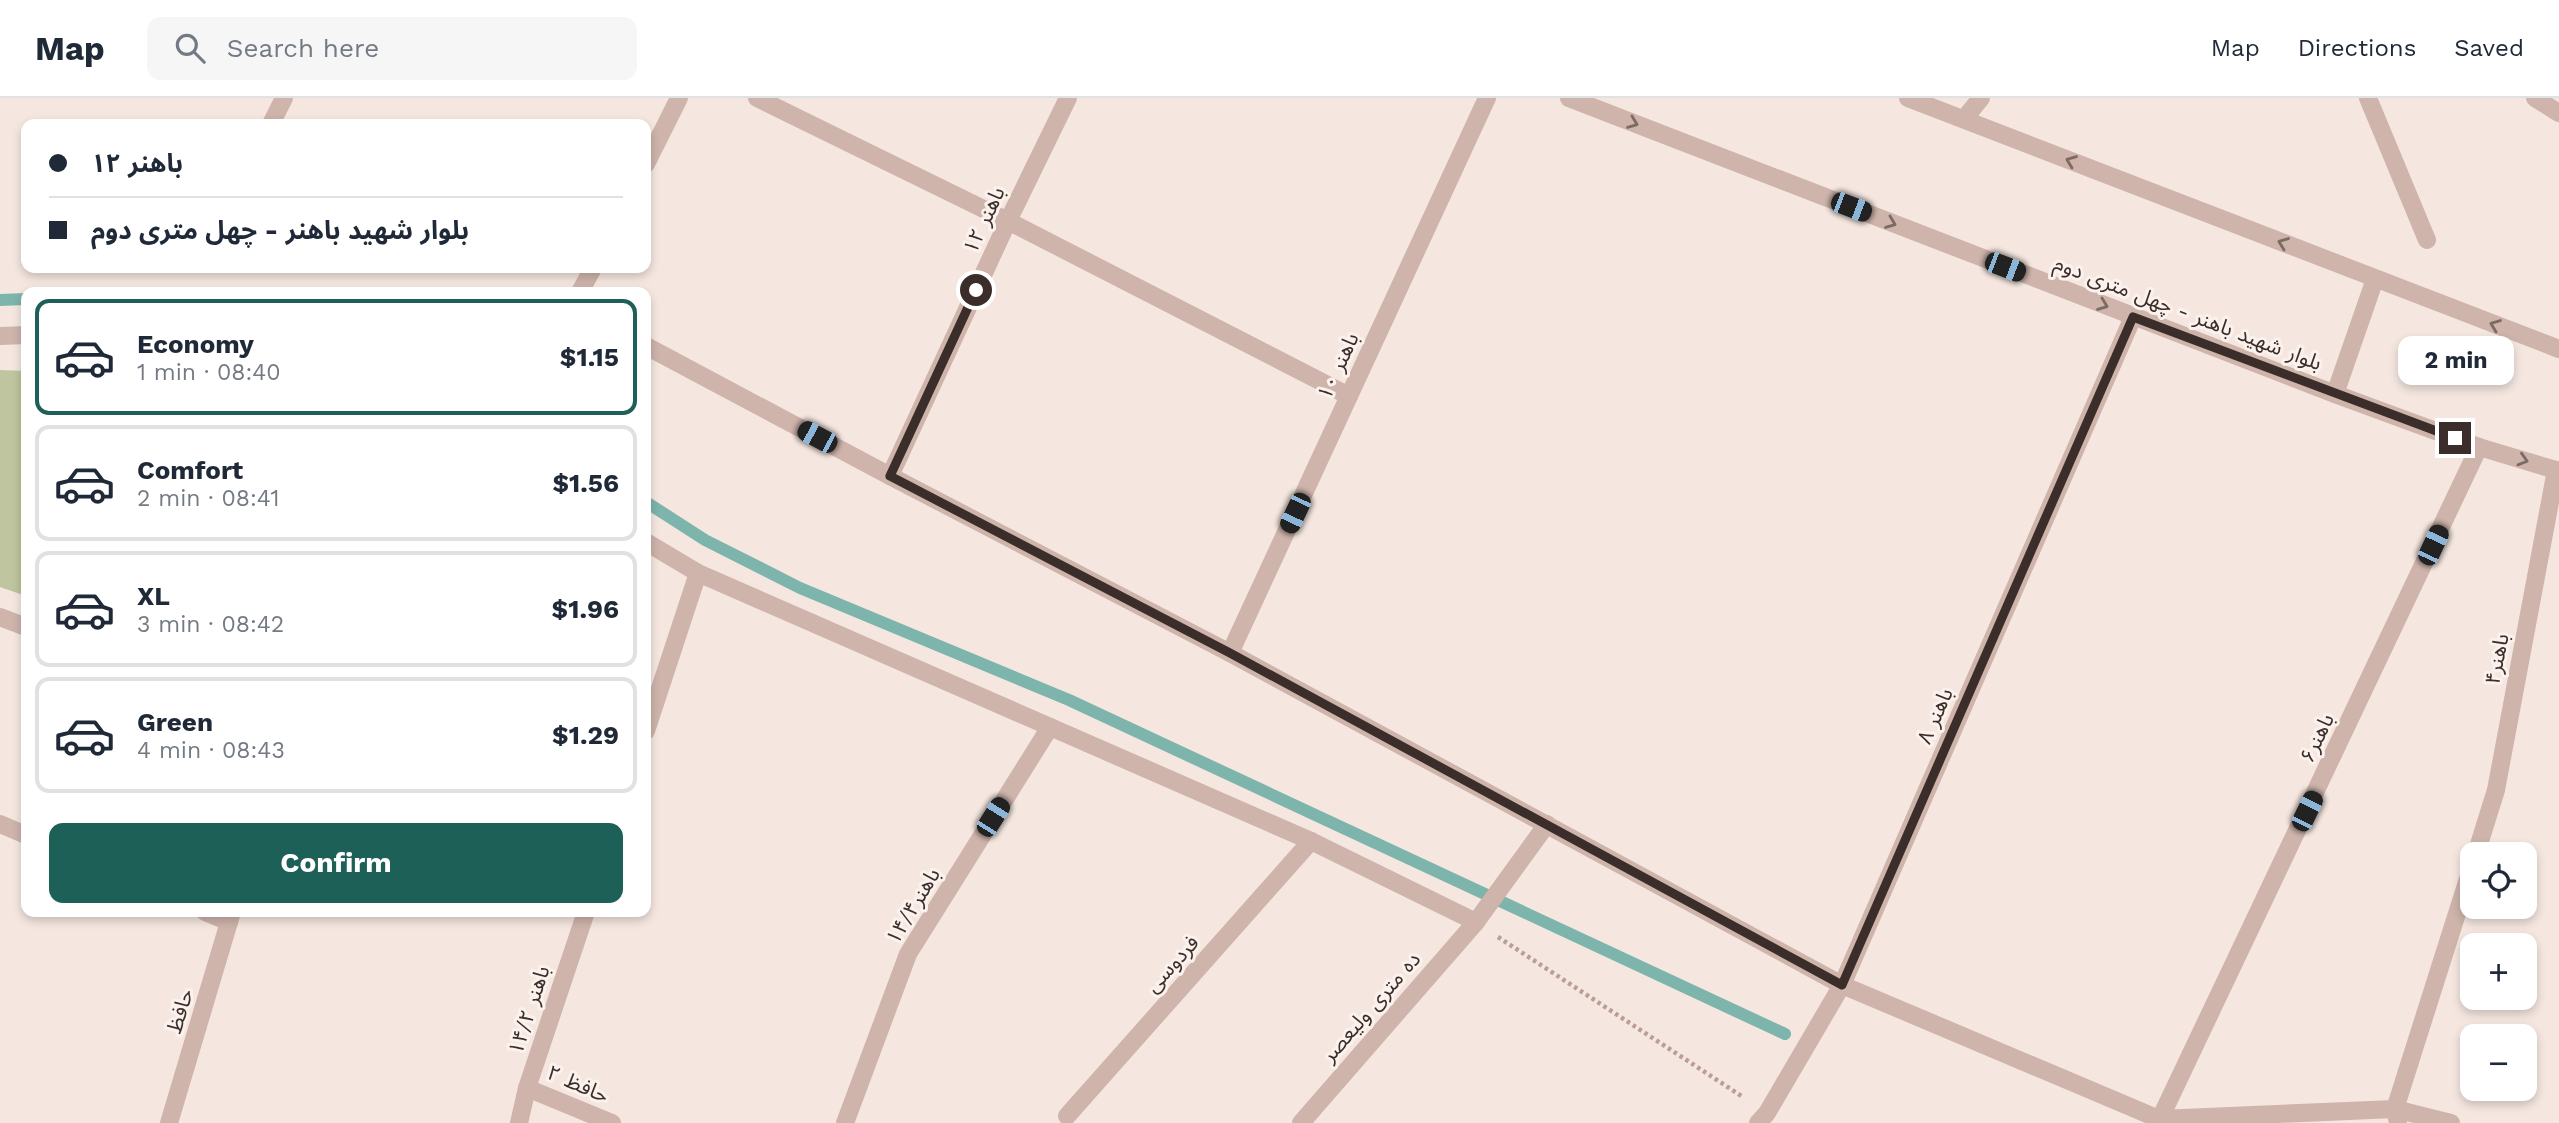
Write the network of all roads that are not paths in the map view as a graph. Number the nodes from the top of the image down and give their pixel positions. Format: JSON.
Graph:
{"nodes":[{"id":1,"x":284,"y":98,"type":"edge"},
{"id":2,"x":679,"y":98,"type":"edge"},
{"id":3,"x":757,"y":98,"type":"edge"},
{"id":4,"x":1069,"y":98,"type":"edge"},
{"id":5,"x":1488,"y":98,"type":"edge"},
{"id":6,"x":1569,"y":98,"type":"edge"},
{"id":7,"x":1908,"y":98,"type":"edge"},
{"id":8,"x":1981,"y":98,"type":"edge"},
{"id":9,"x":2368,"y":98,"type":"edge"},
{"id":10,"x":2535,"y":98,"type":"edge"},
{"id":11,"x":2559,"y":113,"type":"edge"},
{"id":12,"x":274,"y":119,"type":"edge"},
{"id":13,"x":1964,"y":119,"type":"junction"},
{"id":14,"x":651,"y":154,"type":"edge"},
{"id":15,"x":1008,"y":220,"type":"junction"},
{"id":16,"x":2427,"y":240,"type":"dead end"},
{"id":17,"x":2375,"y":279,"type":"junction"},
{"id":18,"x":2133,"y":317,"type":"junction"},
{"id":19,"x":21,"y":335,"type":"edge"},
{"id":20,"x":0,"y":336,"type":"edge"},
{"id":21,"x":651,"y":349,"type":"edge"},
{"id":22,"x":2559,"y":349,"type":"edge"},
{"id":23,"x":2335,"y":394,"type":"junction"},
{"id":24,"x":1349,"y":396,"type":"junction"},
{"id":25,"x":2479,"y":447,"type":"junction"},
{"id":26,"x":2557,"y":471,"type":"edge"},
{"id":27,"x":890,"y":476,"type":"junction"},
{"id":28,"x":651,"y":545,"type":"edge"},
{"id":29,"x":698,"y":573,"type":"junction"},
{"id":30,"x":0,"y":617,"type":"edge"},
{"id":31,"x":21,"y":625,"type":"edge"},
{"id":32,"x":1230,"y":653,"type":"junction"},
{"id":33,"x":651,"y":716,"type":"edge"},
{"id":34,"x":1050,"y":727,"type":"junction"},
{"id":35,"x":0,"y":824,"type":"edge"},
{"id":36,"x":1547,"y":824,"type":"junction"},
{"id":37,"x":21,"y":833,"type":"edge"},
{"id":38,"x":1311,"y":841,"type":"junction"},
{"id":39,"x":2480,"y":842,"type":"edge"},
{"id":40,"x":2460,"y":906,"type":"edge"},
{"id":41,"x":231,"y":917,"type":"edge"},
{"id":42,"x":584,"y":917,"type":"edge"},
{"id":43,"x":1476,"y":922,"type":"junction"},
{"id":44,"x":1842,"y":985,"type":"junction"},
{"id":45,"x":527,"y":1088,"type":"junction"},
{"id":46,"x":1067,"y":1116,"type":"dead end"},
{"id":47,"x":2396,"y":1116,"type":"edge"},
{"id":48,"x":1769,"y":1120,"type":"edge"},
{"id":49,"x":2159,"y":1121,"type":"edge"},
{"id":50,"x":169,"y":1123,"type":"edge"},
{"id":51,"x":519,"y":1123,"type":"edge"},
{"id":52,"x":612,"y":1123,"type":"edge"},
{"id":53,"x":845,"y":1123,"type":"edge"},
{"id":54,"x":1301,"y":1123,"type":"edge"},
{"id":55,"x":2451,"y":1123,"type":"edge"}],
"edges":[{"from":1,"to":12,"type":"street"},
{"from":2,"to":14,"type":"street"},
{"from":3,"to":15,"type":"street"},
{"from":4,"to":15,"type":"street","name":"باهنر ۱۲"},
{"from":5,"to":24,"type":"street","name":"باهنر ۱۰"},
{"from":6,"to":18,"type":"street","name":"بلوار شهید باهنر - چهل متری دوم","one_way":true},
{"from":7,"to":13,"type":"street"},
{"from":8,"to":13,"type":"street"},
{"from":9,"to":16,"type":"street"},
{"from":10,"to":11,"type":"street"},
{"from":17,"to":13,"type":"street","one_way":true},
{"from":15,"to":24,"type":"street"},
{"from":15,"to":27,"type":"street","name":"باهنر ۱۲"},
{"from":22,"to":17,"type":"street","one_way":true},
{"from":17,"to":23,"type":"street"},
{"from":18,"to":23,"type":"street","name":"بلوار شهید باهنر - چهل متری دوم"},
{"from":18,"to":44,"type":"street","name":"باهنر ۸"},
{"from":19,"to":20,"type":"street"},
{"from":21,"to":27,"type":"street"},
{"from":23,"to":25,"type":"street","name":"بلوار شهید باهنر - چهل متری دوم"},
{"from":24,"to":32,"type":"street","name":"باهنر ۱۰"},
{"from":25,"to":26,"type":"street","name":"بلوار شهید باهنر - چهل متری دوم","one_way":true},
{"from":25,"to":49,"type":"street","name":"باهنر۶"},
{"from":26,"to":39,"type":"street","name":"باهنر۴"},
{"from":27,"to":32,"type":"street"},
{"from":28,"to":29,"type":"street"},
{"from":29,"to":33,"type":"street"},
{"from":29,"to":34,"type":"street"},
{"from":30,"to":31,"type":"street"},
{"from":32,"to":36,"type":"street"},
{"from":34,"to":38,"type":"street"},
{"from":34,"to":53,"type":"street","name":"باهنر۱۴/۴"},
{"from":35,"to":37,"type":"street"},
{"from":36,"to":43,"type":"street","name":"ده متری ولیعصر"},
{"from":36,"to":44,"type":"street"},
{"from":38,"to":43,"type":"street"},
{"from":38,"to":46,"type":"street","name":"فردوسی"},
{"from":40,"to":47,"type":"street"},
{"from":41,"to":50,"type":"street","name":"حافظ"},
{"from":42,"to":45,"type":"street","name":"باهنر ۱۴/۲"},
{"from":43,"to":54,"type":"street","name":"ده متری ولیعصر"},
{"from":44,"to":48,"type":"street","name":"باهنر ۸"},
{"from":44,"to":49,"type":"street"},
{"from":45,"to":51,"type":"street","name":"باهنر ۱۴/۲"},
{"from":45,"to":52,"type":"street","name":"حافظ ۲"},
{"from":47,"to":49,"type":"street"},
{"from":47,"to":55,"type":"street"}]}
